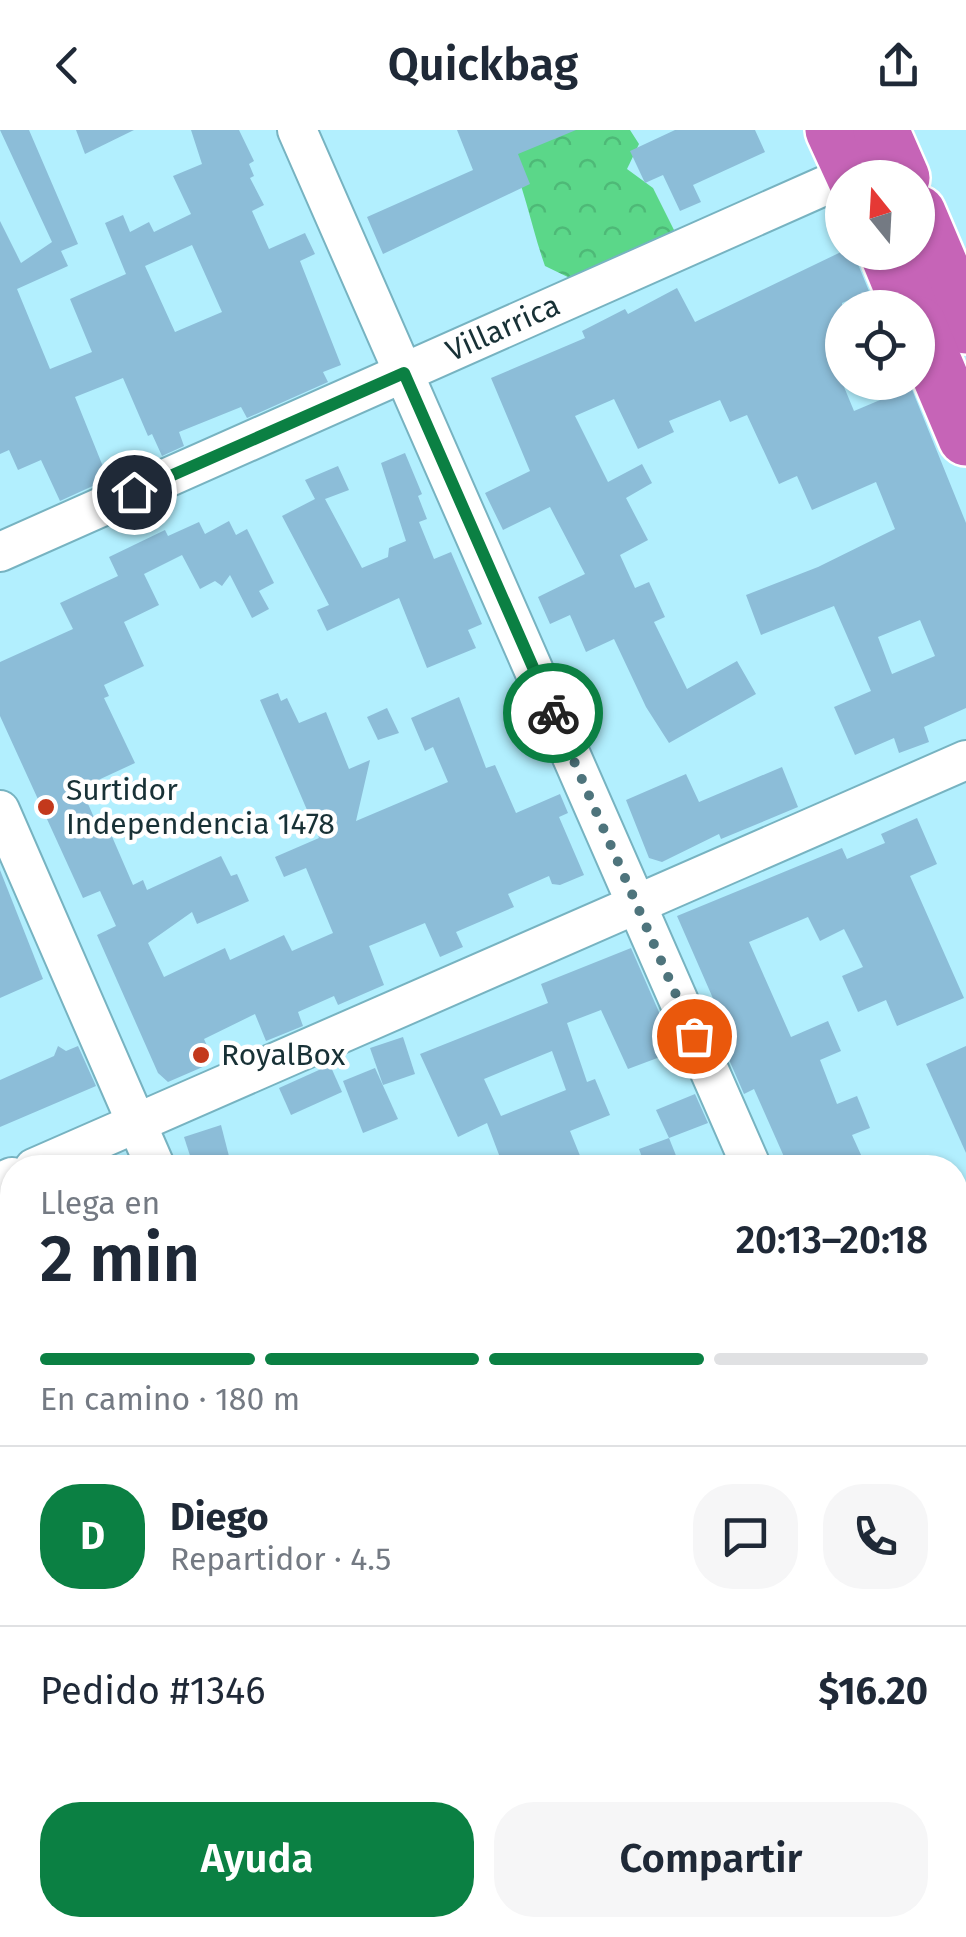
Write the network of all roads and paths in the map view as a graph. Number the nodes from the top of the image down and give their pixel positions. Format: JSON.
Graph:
{"nodes":[{"id":1,"x":297,"y":130,"type":"edge"},
{"id":2,"x":825,"y":179,"type":"edge"},
{"id":3,"x":938,"y":275,"type":"edge"},
{"id":4,"x":966,"y":326,"type":"edge"},
{"id":5,"x":935,"y":364,"type":"edge"},
{"id":6,"x":404,"y":373,"type":"junction"},
{"id":7,"x":966,"y":438,"type":"edge"},
{"id":8,"x":0,"y":552,"type":"edge"},
{"id":9,"x":966,"y":760,"type":"edge"},
{"id":10,"x":0,"y":810,"type":"edge"},
{"id":11,"x":637,"y":904,"type":"junction"},
{"id":12,"x":136,"y":1123,"type":"junction"},
{"id":13,"x":63,"y":1155,"type":"edge"},
{"id":14,"x":150,"y":1155,"type":"edge"},
{"id":15,"x":746,"y":1155,"type":"edge"}],
"edges":[{"from":1,"to":6,"type":"street"},
{"from":2,"to":6,"type":"street","name":"Villarrica"},
{"from":3,"to":4,"type":"highway"},
{"from":5,"to":7,"type":"highway"},
{"from":6,"to":8,"type":"street","name":"Villarrica"},
{"from":6,"to":11,"type":"street"},
{"from":9,"to":11,"type":"street"},
{"from":10,"to":12,"type":"street"},
{"from":11,"to":12,"type":"street"},
{"from":11,"to":15,"type":"street"},
{"from":12,"to":13,"type":"street"},
{"from":12,"to":14,"type":"street"}]}
